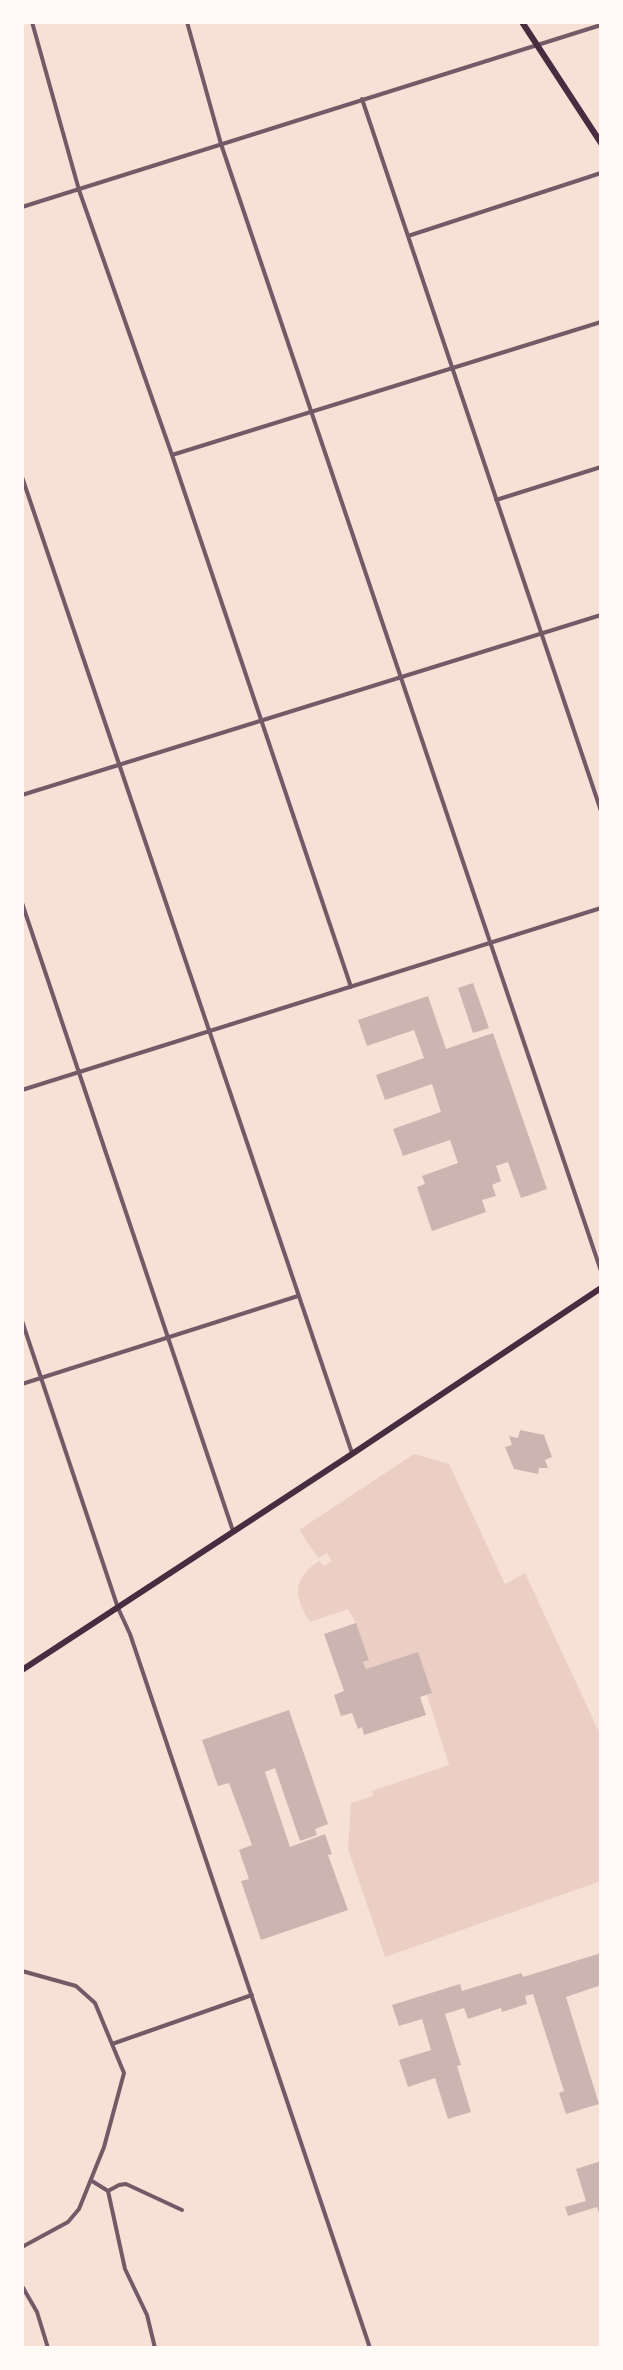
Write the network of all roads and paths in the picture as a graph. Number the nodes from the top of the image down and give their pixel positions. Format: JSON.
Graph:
{"nodes":[{"id":1,"x":32,"y":22,"type":"edge"},
{"id":2,"x":187,"y":22,"type":"edge"},
{"id":3,"x":522,"y":22,"type":"edge"},
{"id":4,"x":601,"y":25,"type":"edge"},
{"id":5,"x":537,"y":45,"type":"junction"},
{"id":6,"x":362,"y":99,"type":"junction"},
{"id":7,"x":601,"y":143,"type":"edge"},
{"id":8,"x":221,"y":144,"type":"junction"},
{"id":9,"x":601,"y":173,"type":"edge"},
{"id":10,"x":79,"y":190,"type":"junction"},
{"id":11,"x":22,"y":207,"type":"edge"},
{"id":12,"x":408,"y":236,"type":"junction"},
{"id":13,"x":601,"y":322,"type":"edge"},
{"id":14,"x":452,"y":368,"type":"junction"},
{"id":15,"x":311,"y":411,"type":"junction"},
{"id":16,"x":172,"y":455,"type":"junction"},
{"id":17,"x":601,"y":467,"type":"edge"},
{"id":18,"x":22,"y":477,"type":"edge"},
{"id":19,"x":30,"y":499,"type":"junction"},
{"id":20,"x":496,"y":500,"type":"junction"},
{"id":21,"x":22,"y":502,"type":"edge"},
{"id":22,"x":601,"y":615,"type":"edge"},
{"id":23,"x":541,"y":633,"type":"junction"},
{"id":24,"x":400,"y":677,"type":"junction"},
{"id":25,"x":261,"y":720,"type":"junction"},
{"id":26,"x":119,"y":765,"type":"junction"},
{"id":27,"x":22,"y":795,"type":"edge"},
{"id":28,"x":601,"y":811,"type":"edge"},
{"id":29,"x":22,"y":903,"type":"edge"},
{"id":30,"x":601,"y":908,"type":"edge"},
{"id":31,"x":490,"y":943,"type":"junction"},
{"id":32,"x":351,"y":987,"type":"junction"},
{"id":33,"x":209,"y":1031,"type":"junction"},
{"id":34,"x":79,"y":1072,"type":"junction"},
{"id":35,"x":22,"y":1090,"type":"edge"},
{"id":36,"x":601,"y":1271,"type":"edge"},
{"id":37,"x":601,"y":1288,"type":"edge"},
{"id":38,"x":298,"y":1296,"type":"junction"},
{"id":39,"x":22,"y":1321,"type":"edge"},
{"id":40,"x":169,"y":1339,"type":"junction"},
{"id":41,"x":41,"y":1379,"type":"junction"},
{"id":42,"x":22,"y":1384,"type":"edge"},
{"id":43,"x":352,"y":1454,"type":"junction"},
{"id":44,"x":233,"y":1531,"type":"junction"},
{"id":45,"x":118,"y":1608,"type":"junction"},
{"id":46,"x":22,"y":1670,"type":"edge"},
{"id":47,"x":22,"y":1971,"type":"edge"},
{"id":48,"x":252,"y":1995,"type":"junction"},
{"id":49,"x":112,"y":2044,"type":"junction"},
{"id":50,"x":92,"y":2181,"type":"junction"},
{"id":51,"x":108,"y":2191,"type":"junction"},
{"id":52,"x":182,"y":2210,"type":"dead end"},
{"id":53,"x":22,"y":2247,"type":"edge"},
{"id":54,"x":22,"y":2286,"type":"edge"},
{"id":55,"x":48,"y":2348,"type":"edge"},
{"id":56,"x":155,"y":2348,"type":"edge"},
{"id":57,"x":370,"y":2348,"type":"edge"}],
"edges":[{"from":1,"to":10,"type":"street"},
{"from":2,"to":8,"type":"street"},
{"from":3,"to":5,"type":"main road"},
{"from":4,"to":5,"type":"street"},
{"from":5,"to":6,"type":"street"},
{"from":5,"to":7,"type":"main road"},
{"from":6,"to":8,"type":"street"},
{"from":6,"to":12,"type":"street"},
{"from":8,"to":10,"type":"street"},
{"from":8,"to":15,"type":"street"},
{"from":9,"to":12,"type":"street"},
{"from":10,"to":11,"type":"street"},
{"from":10,"to":16,"type":"street"},
{"from":12,"to":14,"type":"street"},
{"from":13,"to":14,"type":"street"},
{"from":14,"to":15,"type":"street"},
{"from":14,"to":20,"type":"street"},
{"from":15,"to":16,"type":"street"},
{"from":15,"to":24,"type":"street"},
{"from":16,"to":25,"type":"street"},
{"from":17,"to":20,"type":"street"},
{"from":18,"to":19,"type":"street"},
{"from":19,"to":21,"type":"street"},
{"from":19,"to":26,"type":"street"},
{"from":20,"to":23,"type":"street"},
{"from":22,"to":23,"type":"street"},
{"from":23,"to":24,"type":"street"},
{"from":23,"to":28,"type":"street"},
{"from":24,"to":25,"type":"street"},
{"from":24,"to":31,"type":"street"},
{"from":25,"to":26,"type":"street"},
{"from":25,"to":32,"type":"street"},
{"from":26,"to":27,"type":"street"},
{"from":26,"to":33,"type":"street"},
{"from":29,"to":34,"type":"street"},
{"from":30,"to":31,"type":"street"},
{"from":31,"to":32,"type":"street"},
{"from":31,"to":36,"type":"street"},
{"from":32,"to":33,"type":"street"},
{"from":33,"to":34,"type":"street"},
{"from":33,"to":38,"type":"street"},
{"from":34,"to":35,"type":"street"},
{"from":34,"to":40,"type":"street"},
{"from":37,"to":43,"type":"main road"},
{"from":38,"to":40,"type":"street"},
{"from":38,"to":43,"type":"street"},
{"from":39,"to":41,"type":"street"},
{"from":40,"to":41,"type":"street"},
{"from":40,"to":44,"type":"street"},
{"from":41,"to":42,"type":"street"},
{"from":41,"to":45,"type":"street"},
{"from":43,"to":44,"type":"main road"},
{"from":44,"to":45,"type":"main road"},
{"from":45,"to":46,"type":"main road"},
{"from":45,"to":48,"type":"street"},
{"from":47,"to":49,"type":"street"},
{"from":48,"to":49,"type":"street"},
{"from":48,"to":57,"type":"street"},
{"from":49,"to":50,"type":"street"},
{"from":50,"to":51,"type":"street"},
{"from":50,"to":53,"type":"street"},
{"from":51,"to":52,"type":"street"},
{"from":51,"to":56,"type":"street"},
{"from":54,"to":55,"type":"street"}]}
